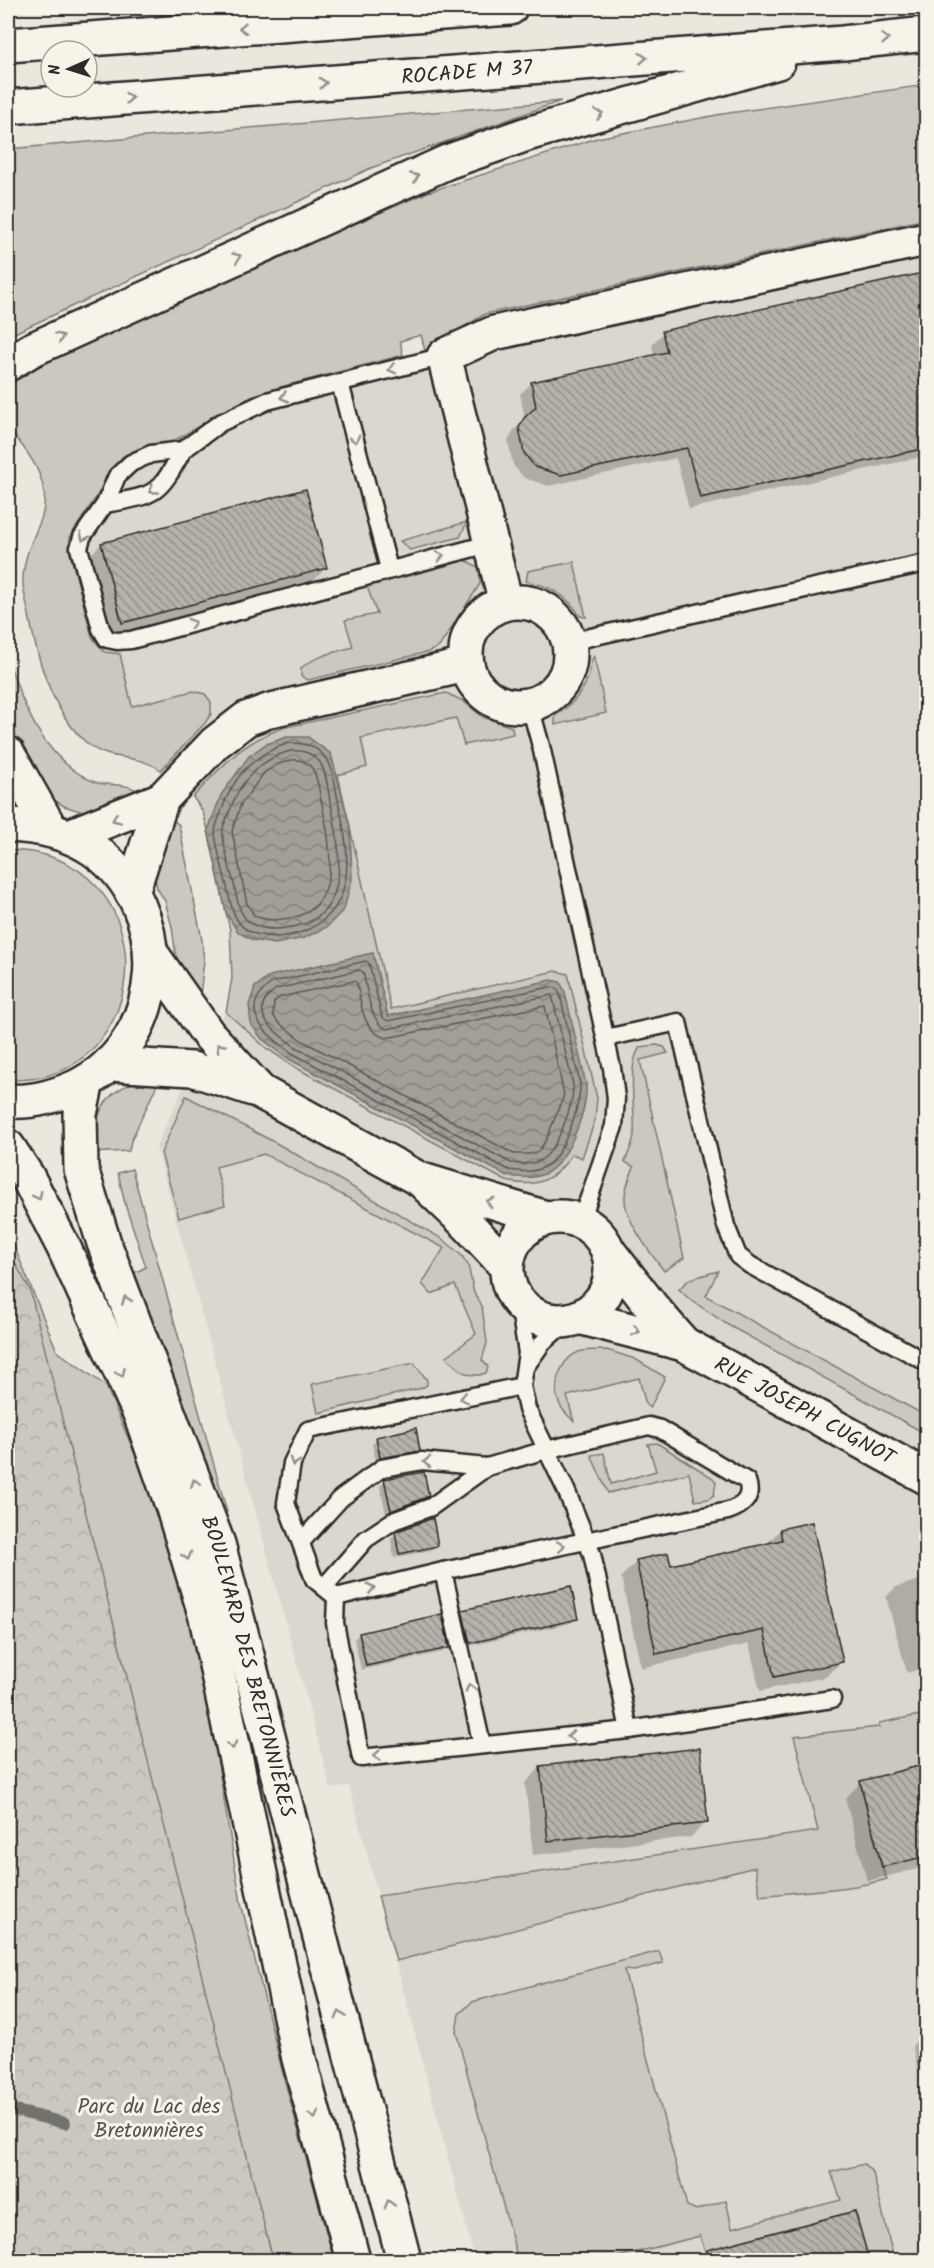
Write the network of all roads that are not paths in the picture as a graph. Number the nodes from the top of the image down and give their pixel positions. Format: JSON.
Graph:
{"nodes":[{"id":1,"x":510,"y":8,"type":"edge"},
{"id":2,"x":927,"y":34,"type":"edge"},
{"id":3,"x":843,"y":43,"type":"junction"},
{"id":4,"x":8,"y":45,"type":"edge"},
{"id":5,"x":8,"y":107,"type":"edge"},
{"id":6,"x":927,"y":239,"type":"edge"},
{"id":7,"x":444,"y":356,"type":"junction"},
{"id":8,"x":8,"y":364,"type":"edge"},
{"id":9,"x":340,"y":383,"type":"junction"},
{"id":10,"x":183,"y":450,"type":"junction"},
{"id":11,"x":105,"y":504,"type":"junction"},
{"id":12,"x":492,"y":543,"type":"junction"},
{"id":13,"x":927,"y":563,"type":"edge"},
{"id":14,"x":389,"y":569,"type":"junction"},
{"id":15,"x":506,"y":603,"type":"junction"},
{"id":16,"x":569,"y":642,"type":"junction"},
{"id":17,"x":466,"y":665,"type":"junction"},
{"id":18,"x":530,"y":706,"type":"junction"},
{"id":19,"x":8,"y":754,"type":"edge"},
{"id":20,"x":162,"y":799,"type":"junction"},
{"id":21,"x":8,"y":825,"type":"edge"},
{"id":22,"x":60,"y":833,"type":"junction"},
{"id":23,"x":132,"y":892,"type":"junction"},
{"id":24,"x":151,"y":953,"type":"junction"},
{"id":25,"x":606,"y":1038,"type":"junction"},
{"id":26,"x":98,"y":1072,"type":"junction"},
{"id":27,"x":259,"y":1091,"type":"junction"},
{"id":28,"x":8,"y":1101,"type":"edge"},
{"id":29,"x":8,"y":1146,"type":"edge"},
{"id":30,"x":419,"y":1179,"type":"junction"},
{"id":31,"x":546,"y":1218,"type":"junction"},
{"id":32,"x":581,"y":1221,"type":"junction"},
{"id":33,"x":609,"y":1252,"type":"junction"},
{"id":34,"x":506,"y":1266,"type":"junction"},
{"id":35,"x":519,"y":1303,"type":"junction"},
{"id":36,"x":574,"y":1318,"type":"junction"},
{"id":37,"x":684,"y":1344,"type":"junction"},
{"id":38,"x":927,"y":1362,"type":"edge"},
{"id":39,"x":525,"y":1367,"type":"junction"},
{"id":40,"x":522,"y":1386,"type":"junction"},
{"id":41,"x":546,"y":1450,"type":"junction"},
{"id":42,"x":487,"y":1467,"type":"junction"},
{"id":43,"x":927,"y":1477,"type":"edge"},
{"id":44,"x":588,"y":1540,"type":"junction"},
{"id":45,"x":300,"y":1542,"type":"junction"},
{"id":46,"x":443,"y":1571,"type":"junction"},
{"id":47,"x":330,"y":1592,"type":"junction"},
{"id":48,"x":832,"y":1699,"type":"dead end"},
{"id":49,"x":629,"y":1730,"type":"junction"},
{"id":50,"x":482,"y":1745,"type":"junction"},
{"id":51,"x":352,"y":2260,"type":"edge"},
{"id":52,"x":404,"y":2260,"type":"edge"}],
"edges":[{"from":1,"to":4,"type":"main road","one_way":true},
{"from":3,"to":2,"type":"main road","name":"ROCADE M 37","one_way":true},
{"from":5,"to":3,"type":"main road","name":"ROCADE M 37","one_way":true},
{"from":8,"to":3,"type":"main road","one_way":true},
{"from":6,"to":7,"type":"main road"},
{"from":7,"to":9,"type":"lane","one_way":true},
{"from":7,"to":12,"type":"main road"},
{"from":9,"to":10,"type":"lane","one_way":true},
{"from":9,"to":14,"type":"lane","one_way":true},
{"from":10,"to":11,"type":"lane","one_way":true},
{"from":10,"to":11,"type":"lane"},
{"from":11,"to":14,"type":"lane","one_way":true},
{"from":14,"to":12,"type":"lane","one_way":true},
{"from":12,"to":15,"type":"main road"},
{"from":13,"to":16,"type":"lane"},
{"from":15,"to":16,"type":"main road"},
{"from":15,"to":17,"type":"main road"},
{"from":16,"to":18,"type":"main road"},
{"from":17,"to":18,"type":"main road"},
{"from":17,"to":20,"type":"main road"},
{"from":18,"to":25,"type":"lane"},
{"from":19,"to":22,"type":"main road"},
{"from":20,"to":22,"type":"main road","one_way":true},
{"from":20,"to":23,"type":"main road"},
{"from":21,"to":22,"type":"main road"},
{"from":22,"to":23,"type":"main road"},
{"from":23,"to":24,"type":"main road"},
{"from":24,"to":26,"type":"main road"},
{"from":27,"to":24,"type":"main road","one_way":true},
{"from":25,"to":32,"type":"lane"},
{"from":25,"to":38,"type":"lane"},
{"from":26,"to":27,"type":"main road"},
{"from":26,"to":28,"type":"main road"},
{"from":52,"to":26,"type":"main road","name":"BOULEVARD DES BRETONNIÈRES","one_way":true},
{"from":27,"to":30,"type":"main road"},
{"from":29,"to":51,"type":"main road","name":"BOULEVARD DES BRETONNIÈRES","one_way":true},
{"from":31,"to":30,"type":"main road","one_way":true},
{"from":30,"to":34,"type":"main road"},
{"from":31,"to":32,"type":"main road"},
{"from":31,"to":34,"type":"main road"},
{"from":32,"to":33,"type":"main road"},
{"from":33,"to":36,"type":"main road"},
{"from":33,"to":37,"type":"main road","name":"RUE JOSEPH CUGNOT"},
{"from":34,"to":35,"type":"main road"},
{"from":35,"to":36,"type":"main road"},
{"from":35,"to":39,"type":"lane"},
{"from":36,"to":37,"type":"main road","name":"RUE JOSEPH CUGNOT","one_way":true},
{"from":36,"to":39,"type":"lane"},
{"from":37,"to":43,"type":"main road","name":"RUE JOSEPH CUGNOT"},
{"from":39,"to":40,"type":"lane"},
{"from":40,"to":41,"type":"lane"},
{"from":40,"to":45,"type":"lane","one_way":true},
{"from":41,"to":42,"type":"lane"},
{"from":41,"to":44,"type":"lane"},
{"from":41,"to":44,"type":"lane"},
{"from":42,"to":45,"type":"lane","one_way":true},
{"from":42,"to":47,"type":"lane"},
{"from":46,"to":44,"type":"lane","one_way":true},
{"from":44,"to":49,"type":"lane"},
{"from":45,"to":47,"type":"lane"},
{"from":47,"to":46,"type":"lane","one_way":true},
{"from":50,"to":46,"type":"lane","one_way":true},
{"from":50,"to":47,"type":"lane","one_way":true},
{"from":48,"to":49,"type":"lane"},
{"from":49,"to":50,"type":"lane","one_way":true}]}
